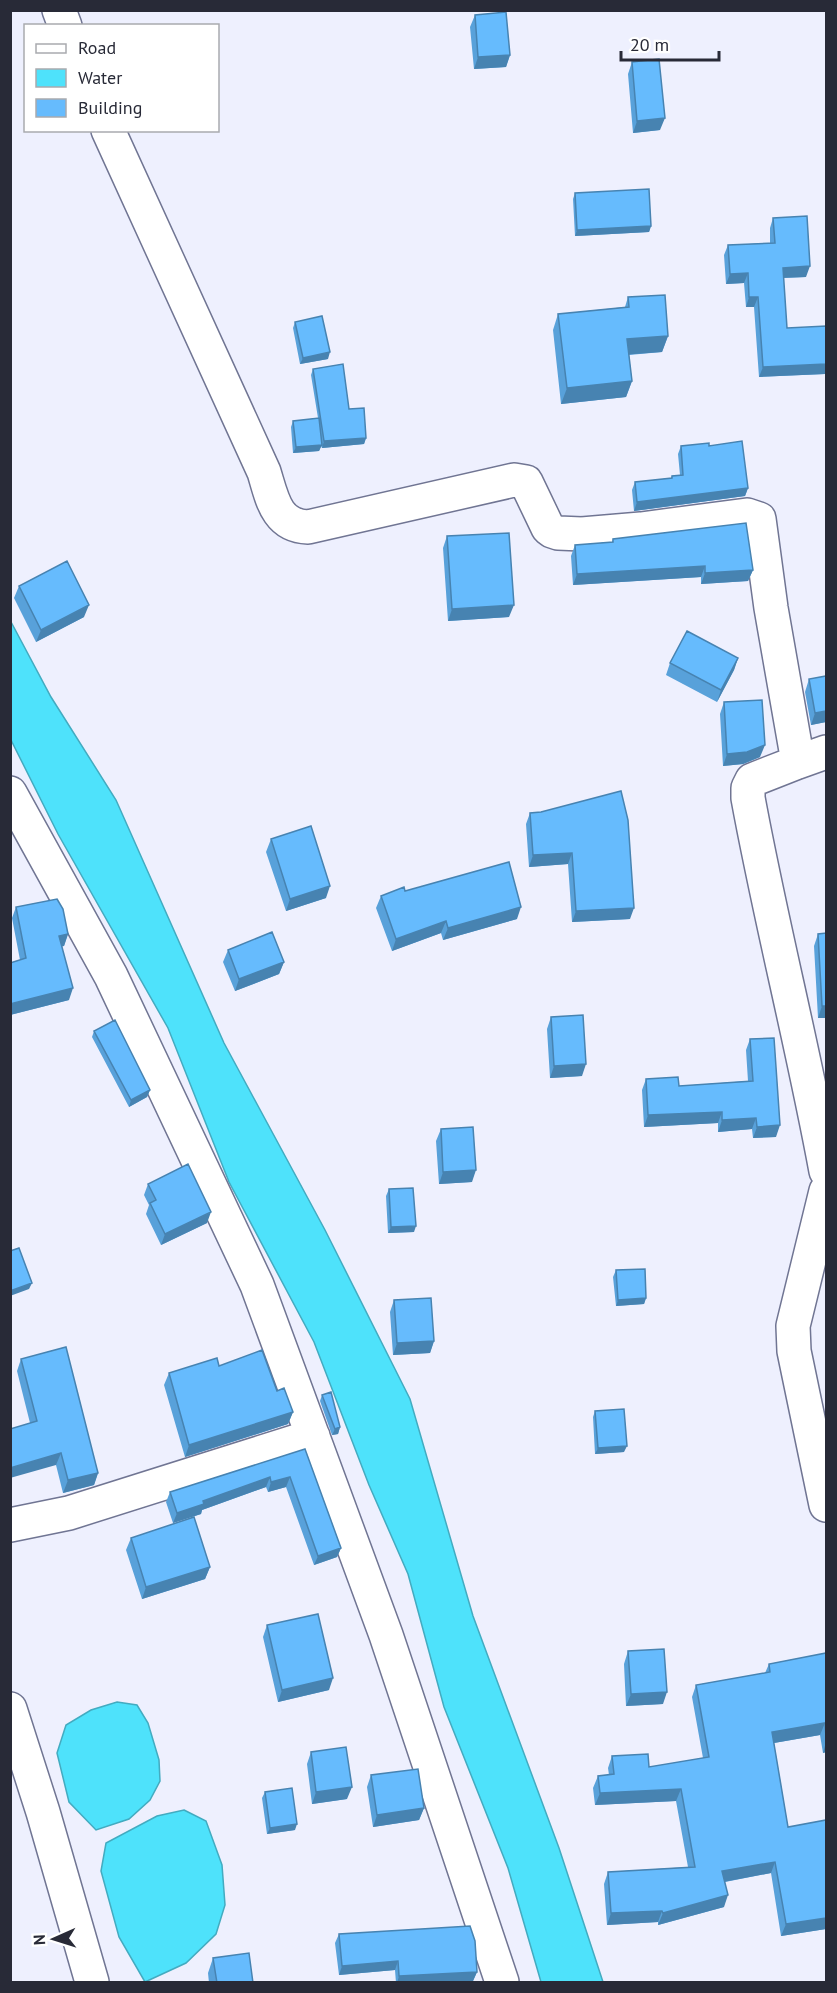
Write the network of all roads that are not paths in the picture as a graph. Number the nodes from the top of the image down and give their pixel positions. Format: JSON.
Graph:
{"nodes":[{"id":1,"x":109,"y":132,"type":"edge"},
{"id":2,"x":812,"y":757,"type":"edge"},
{"id":3,"x":10,"y":793,"type":"edge"},
{"id":4,"x":826,"y":1171,"type":"edge"},
{"id":5,"x":826,"y":1191,"type":"edge"},
{"id":6,"x":313,"y":1436,"type":"junction"},
{"id":7,"x":826,"y":1505,"type":"edge"},
{"id":8,"x":10,"y":1525,"type":"edge"},
{"id":9,"x":10,"y":1709,"type":"edge"},
{"id":10,"x":92,"y":1983,"type":"edge"},
{"id":11,"x":502,"y":1983,"type":"edge"}],
"edges":[{"from":1,"to":2,"type":"street"},
{"from":2,"to":4,"type":"street"},
{"from":3,"to":6,"type":"street"},
{"from":5,"to":7,"type":"street"},
{"from":6,"to":8,"type":"street"},
{"from":6,"to":11,"type":"street"},
{"from":9,"to":10,"type":"street"}]}
